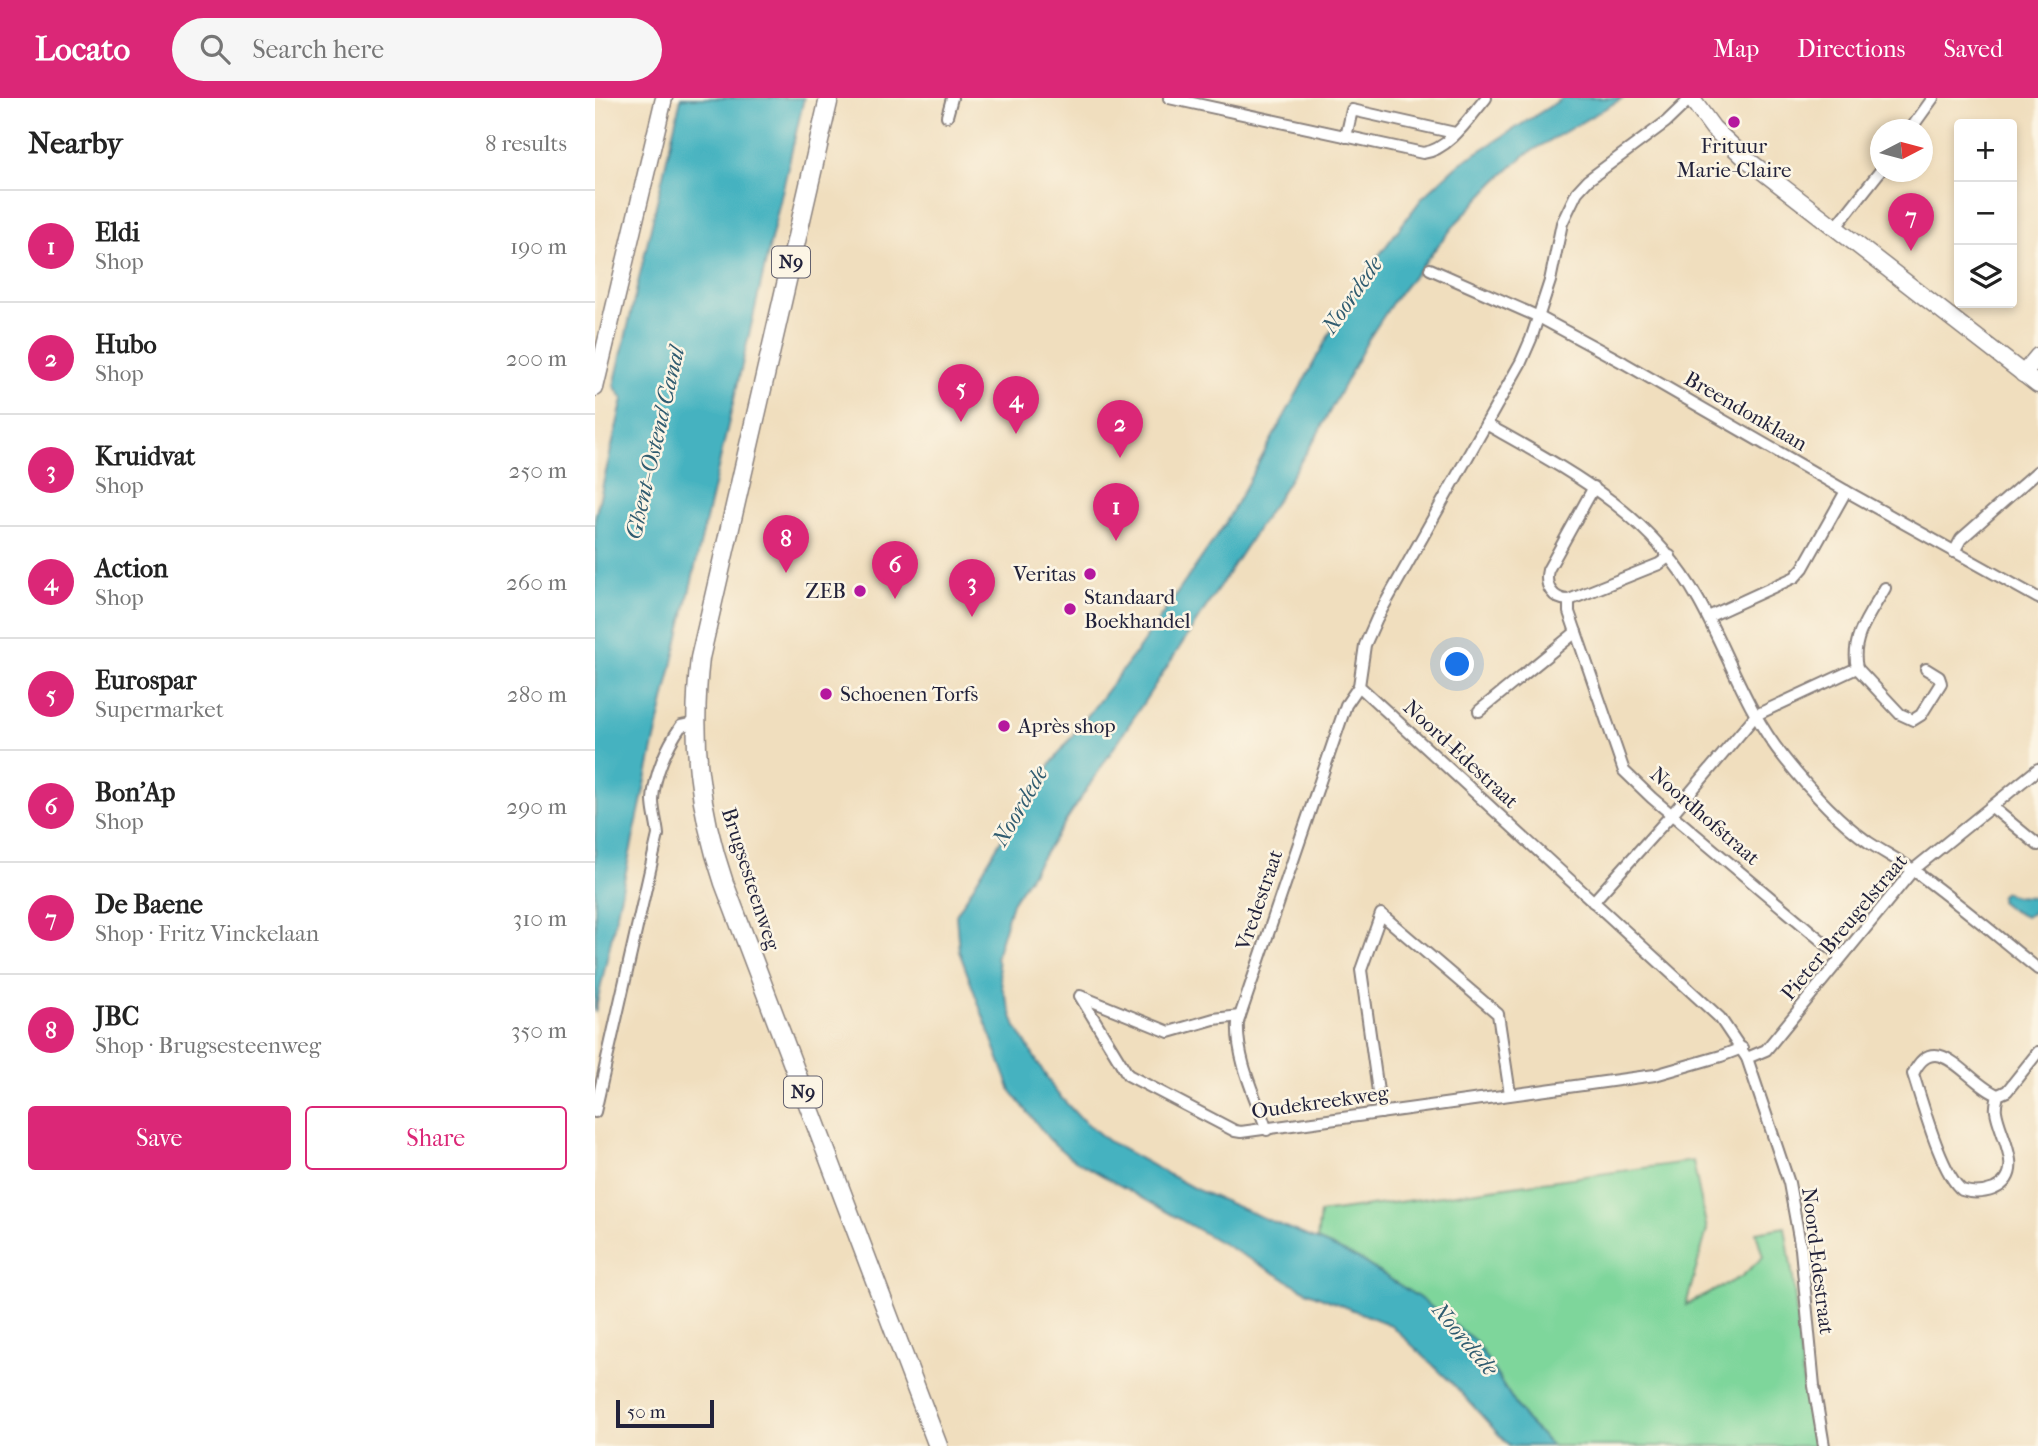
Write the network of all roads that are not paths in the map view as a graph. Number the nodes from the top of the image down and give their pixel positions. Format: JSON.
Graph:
{"nodes":[{"id":1,"x":664,"y":98,"type":"edge"},
{"id":2,"x":829,"y":98,"type":"edge"},
{"id":3,"x":951,"y":98,"type":"edge"},
{"id":4,"x":1169,"y":98,"type":"edge"},
{"id":5,"x":1486,"y":98,"type":"edge"},
{"id":6,"x":1691,"y":98,"type":"edge"},
{"id":7,"x":1933,"y":98,"type":"edge"},
{"id":8,"x":947,"y":116,"type":"dead end"},
{"id":9,"x":1918,"y":119,"type":"edge"},
{"id":10,"x":1455,"y":133,"type":"junction"},
{"id":11,"x":1346,"y":137,"type":"junction"},
{"id":12,"x":1872,"y":182,"type":"edge"},
{"id":13,"x":1836,"y":227,"type":"junction"},
{"id":14,"x":1430,"y":269,"type":"dead end"},
{"id":15,"x":1539,"y":317,"type":"junction"},
{"id":16,"x":2038,"y":356,"type":"edge"},
{"id":17,"x":2023,"y":374,"type":"junction"},
{"id":18,"x":2038,"y":385,"type":"edge"},
{"id":19,"x":595,"y":388,"type":"edge"},
{"id":20,"x":1486,"y":424,"type":"junction"},
{"id":21,"x":2038,"y":471,"type":"edge"},
{"id":22,"x":1594,"y":487,"type":"junction"},
{"id":23,"x":1846,"y":491,"type":"junction"},
{"id":24,"x":1954,"y":551,"type":"junction"},
{"id":25,"x":1670,"y":556,"type":"junction"},
{"id":26,"x":1885,"y":587,"type":"dead end"},
{"id":27,"x":2038,"y":598,"type":"edge"},
{"id":28,"x":1569,"y":600,"type":"junction"},
{"id":29,"x":1708,"y":617,"type":"junction"},
{"id":30,"x":1576,"y":632,"type":"junction"},
{"id":31,"x":1857,"y":668,"type":"junction"},
{"id":32,"x":1926,"y":669,"type":"dead end"},
{"id":33,"x":1359,"y":686,"type":"junction"},
{"id":34,"x":1479,"y":711,"type":"dead end"},
{"id":35,"x":1756,"y":715,"type":"junction"},
{"id":36,"x":695,"y":723,"type":"junction"},
{"id":37,"x":2038,"y":769,"type":"edge"},
{"id":38,"x":1992,"y":807,"type":"junction"},
{"id":39,"x":1672,"y":814,"type":"junction"},
{"id":40,"x":2038,"y":845,"type":"edge"},
{"id":41,"x":1913,"y":870,"type":"junction"},
{"id":42,"x":1593,"y":902,"type":"junction"},
{"id":43,"x":1841,"y":957,"type":"junction"},
{"id":44,"x":2038,"y":969,"type":"edge"},
{"id":45,"x":1240,"y":1016,"type":"junction"},
{"id":46,"x":2038,"y":1052,"type":"edge"},
{"id":47,"x":1744,"y":1053,"type":"junction"},
{"id":48,"x":1510,"y":1094,"type":"junction"},
{"id":49,"x":1998,"y":1095,"type":"junction"},
{"id":50,"x":595,"y":1112,"type":"edge"},
{"id":51,"x":1381,"y":1113,"type":"junction"},
{"id":52,"x":1267,"y":1130,"type":"junction"},
{"id":53,"x":937,"y":1446,"type":"edge"},
{"id":54,"x":1824,"y":1446,"type":"edge"}],
"edges":[{"from":1,"to":19,"type":"street"},
{"from":2,"to":36,"type":"main road","name":"Brugsesteenweg","number":"N9"},
{"from":3,"to":8,"type":"street"},
{"from":4,"to":11,"type":"street"},
{"from":5,"to":10,"type":"street"},
{"from":6,"to":13,"type":"street"},
{"from":6,"to":15,"type":"street"},
{"from":7,"to":9,"type":"street"},
{"from":10,"to":11,"type":"street"},
{"from":10,"to":11,"type":"street"},
{"from":12,"to":13,"type":"street"},
{"from":13,"to":17,"type":"street"},
{"from":14,"to":15,"type":"street","name":"Breendonklaan"},
{"from":15,"to":20,"type":"street"},
{"from":15,"to":23,"type":"street","name":"Breendonklaan"},
{"from":16,"to":17,"type":"street"},
{"from":17,"to":18,"type":"street"},
{"from":20,"to":22,"type":"street"},
{"from":20,"to":33,"type":"street"},
{"from":21,"to":24,"type":"street"},
{"from":22,"to":25,"type":"street"},
{"from":22,"to":28,"type":"street"},
{"from":23,"to":24,"type":"street","name":"Breendonklaan"},
{"from":23,"to":29,"type":"street"},
{"from":24,"to":27,"type":"street","name":"Breendonklaan"},
{"from":25,"to":28,"type":"street"},
{"from":25,"to":29,"type":"street"},
{"from":26,"to":31,"type":"street"},
{"from":28,"to":30,"type":"street","name":"Noordhofstraat"},
{"from":29,"to":35,"type":"street"},
{"from":30,"to":34,"type":"street"},
{"from":30,"to":39,"type":"street","name":"Noordhofstraat"},
{"from":31,"to":32,"type":"street"},
{"from":31,"to":35,"type":"street"},
{"from":33,"to":42,"type":"street","name":"Noord-Edestraat"},
{"from":33,"to":45,"type":"street","name":"Vredestraat"},
{"from":35,"to":39,"type":"street"},
{"from":35,"to":41,"type":"street"},
{"from":36,"to":50,"type":"street"},
{"from":36,"to":53,"type":"main road","name":"Brugsesteenweg","number":"N9"},
{"from":37,"to":38,"type":"street","name":"Pieter Breugelstraat"},
{"from":38,"to":40,"type":"street"},
{"from":38,"to":41,"type":"street","name":"Pieter Breugelstraat"},
{"from":39,"to":42,"type":"street"},
{"from":39,"to":43,"type":"street","name":"Noordhofstraat"},
{"from":41,"to":43,"type":"street","name":"Pieter Breugelstraat"},
{"from":41,"to":44,"type":"street"},
{"from":42,"to":47,"type":"street","name":"Noord-Edestraat"},
{"from":43,"to":47,"type":"street","name":"Pieter Breugelstraat"},
{"from":45,"to":52,"type":"street","name":"Vredestraat"},
{"from":45,"to":52,"type":"street","name":"Oudekreekweg"},
{"from":46,"to":49,"type":"street"},
{"from":47,"to":48,"type":"street","name":"Oudekreekweg"},
{"from":47,"to":54,"type":"street","name":"Noord-Edestraat"},
{"from":48,"to":51,"type":"street","name":"Oudekreekweg"},
{"from":48,"to":51,"type":"street"},
{"from":49,"to":49,"type":"street"},
{"from":51,"to":52,"type":"street","name":"Oudekreekweg"}]}
